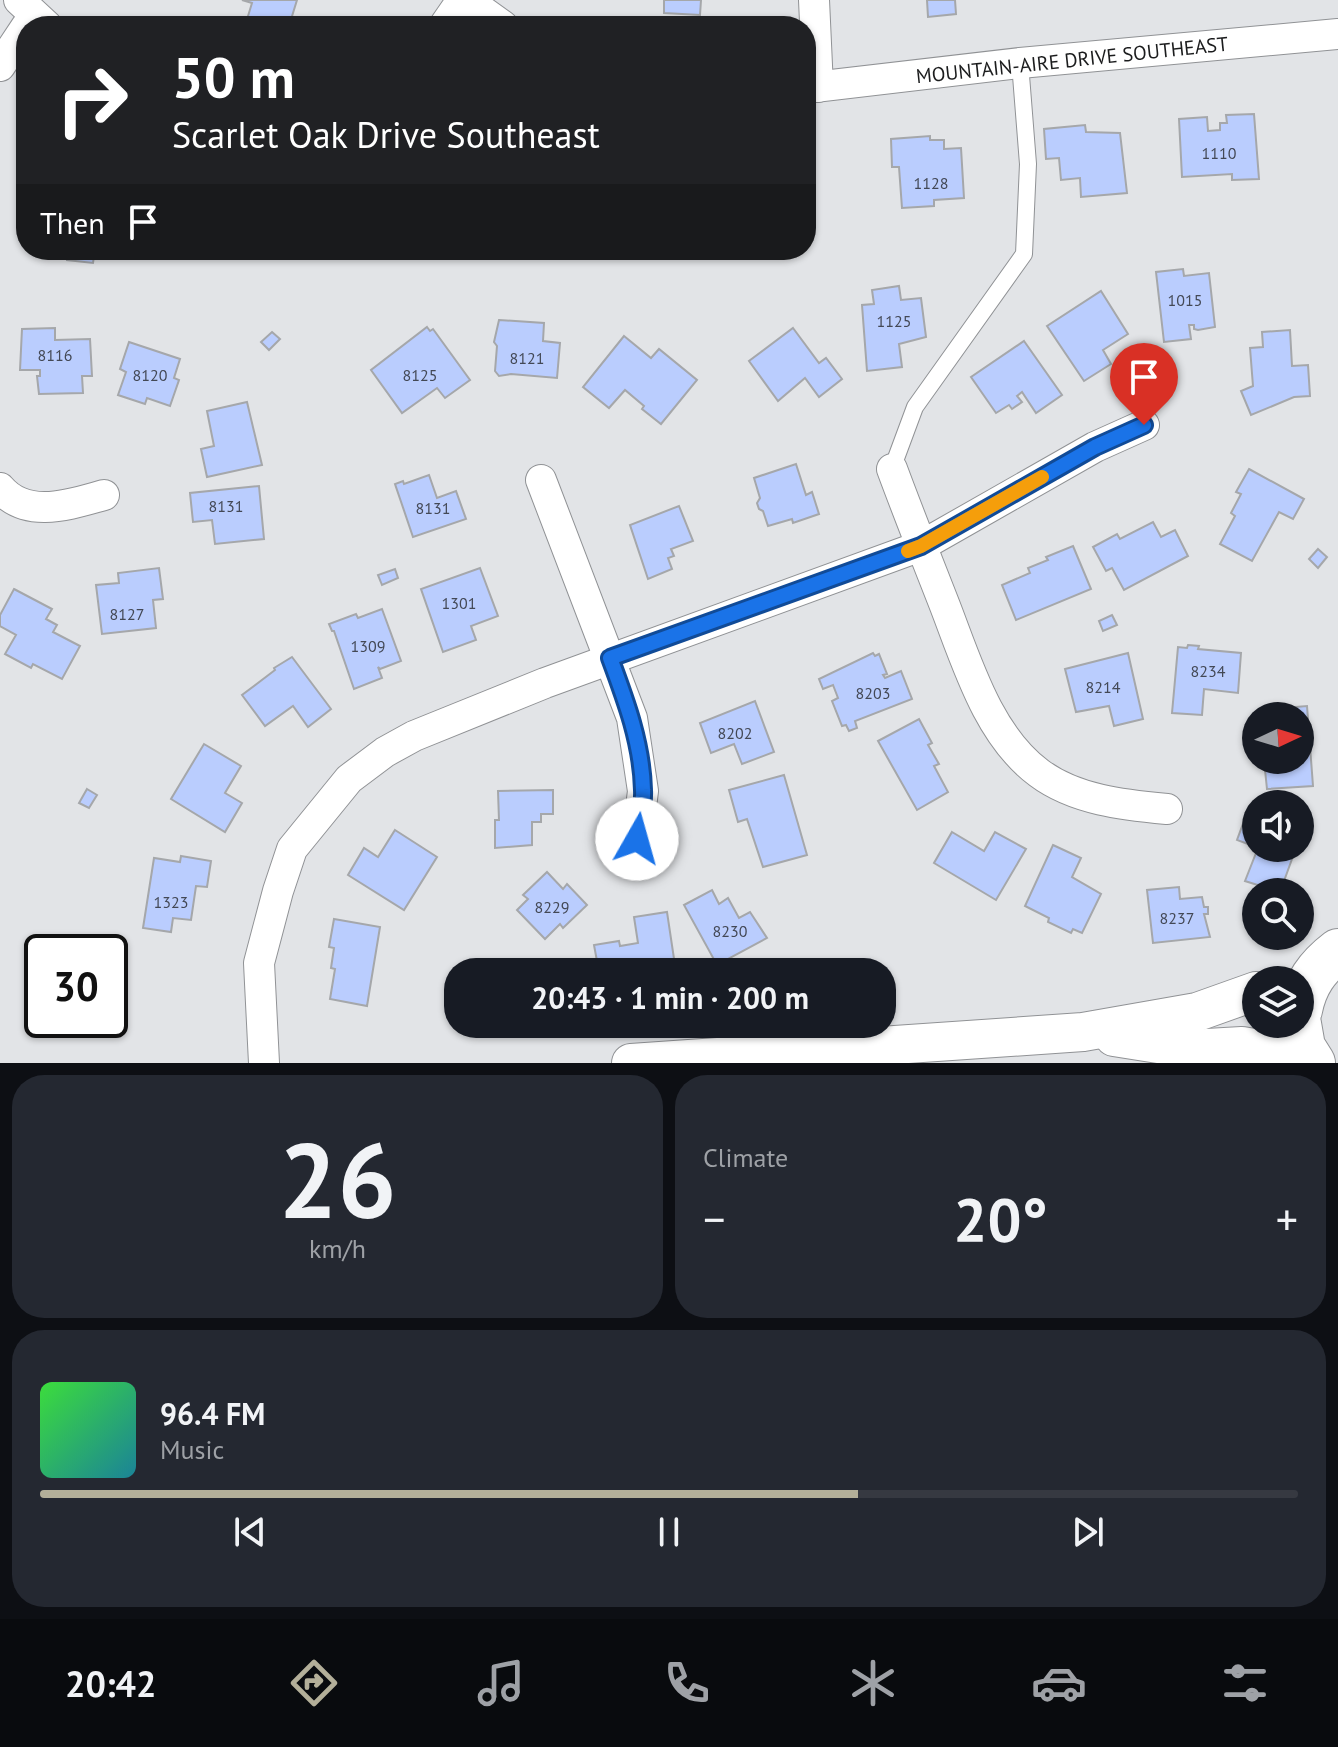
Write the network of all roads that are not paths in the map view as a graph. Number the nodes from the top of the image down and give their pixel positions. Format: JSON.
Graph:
{"nodes":[{"id":1,"x":464,"y":0,"type":"edge"},
{"id":2,"x":452,"y":16,"type":"edge"},
{"id":3,"x":488,"y":16,"type":"edge"},
{"id":4,"x":1338,"y":34,"type":"edge"},
{"id":5,"x":16,"y":42,"type":"edge"},
{"id":6,"x":1020,"y":63,"type":"junction"},
{"id":7,"x":0,"y":66,"type":"edge"},
{"id":8,"x":816,"y":88,"type":"edge"},
{"id":9,"x":1144,"y":425,"type":"dead end"},
{"id":10,"x":892,"y":469,"type":"joint"},
{"id":11,"x":541,"y":480,"type":"dead end"},
{"id":12,"x":0,"y":488,"type":"edge"},
{"id":13,"x":104,"y":495,"type":"dead end"},
{"id":14,"x":921,"y":546,"type":"junction"},
{"id":15,"x":610,"y":658,"type":"junction"},
{"id":16,"x":1167,"y":809,"type":"dead end"},
{"id":17,"x":637,"y":839,"type":"dead end"},
{"id":18,"x":1242,"y":996,"type":"edge"},
{"id":19,"x":1083,"y":1032,"type":"junction"},
{"id":20,"x":1301,"y":1038,"type":"edge"},
{"id":21,"x":264,"y":1063,"type":"edge"},
{"id":22,"x":631,"y":1063,"type":"edge"},
{"id":23,"x":1303,"y":1063,"type":"edge"},
{"id":24,"x":1313,"y":1063,"type":"edge"}],
"edges":[{"from":1,"to":2,"type":"street"},
{"from":1,"to":3,"type":"street"},
{"from":4,"to":6,"type":"street","name":"MOUNTAIN-AIRE DRIVE SOUTHEAST"},
{"from":5,"to":7,"type":"street"},
{"from":6,"to":8,"type":"street","name":"MOUNTAIN-AIRE DRIVE SOUTHEAST"},
{"from":6,"to":10,"type":"lane"},
{"from":9,"to":14,"type":"street"},
{"from":10,"to":14,"type":"street"},
{"from":11,"to":15,"type":"street"},
{"from":12,"to":13,"type":"street"},
{"from":14,"to":15,"type":"street"},
{"from":14,"to":16,"type":"street"},
{"from":15,"to":17,"type":"street"},
{"from":15,"to":21,"type":"street"},
{"from":18,"to":19,"type":"street"},
{"from":19,"to":22,"type":"street"},
{"from":19,"to":23,"type":"street"},
{"from":20,"to":24,"type":"main road"}]}
